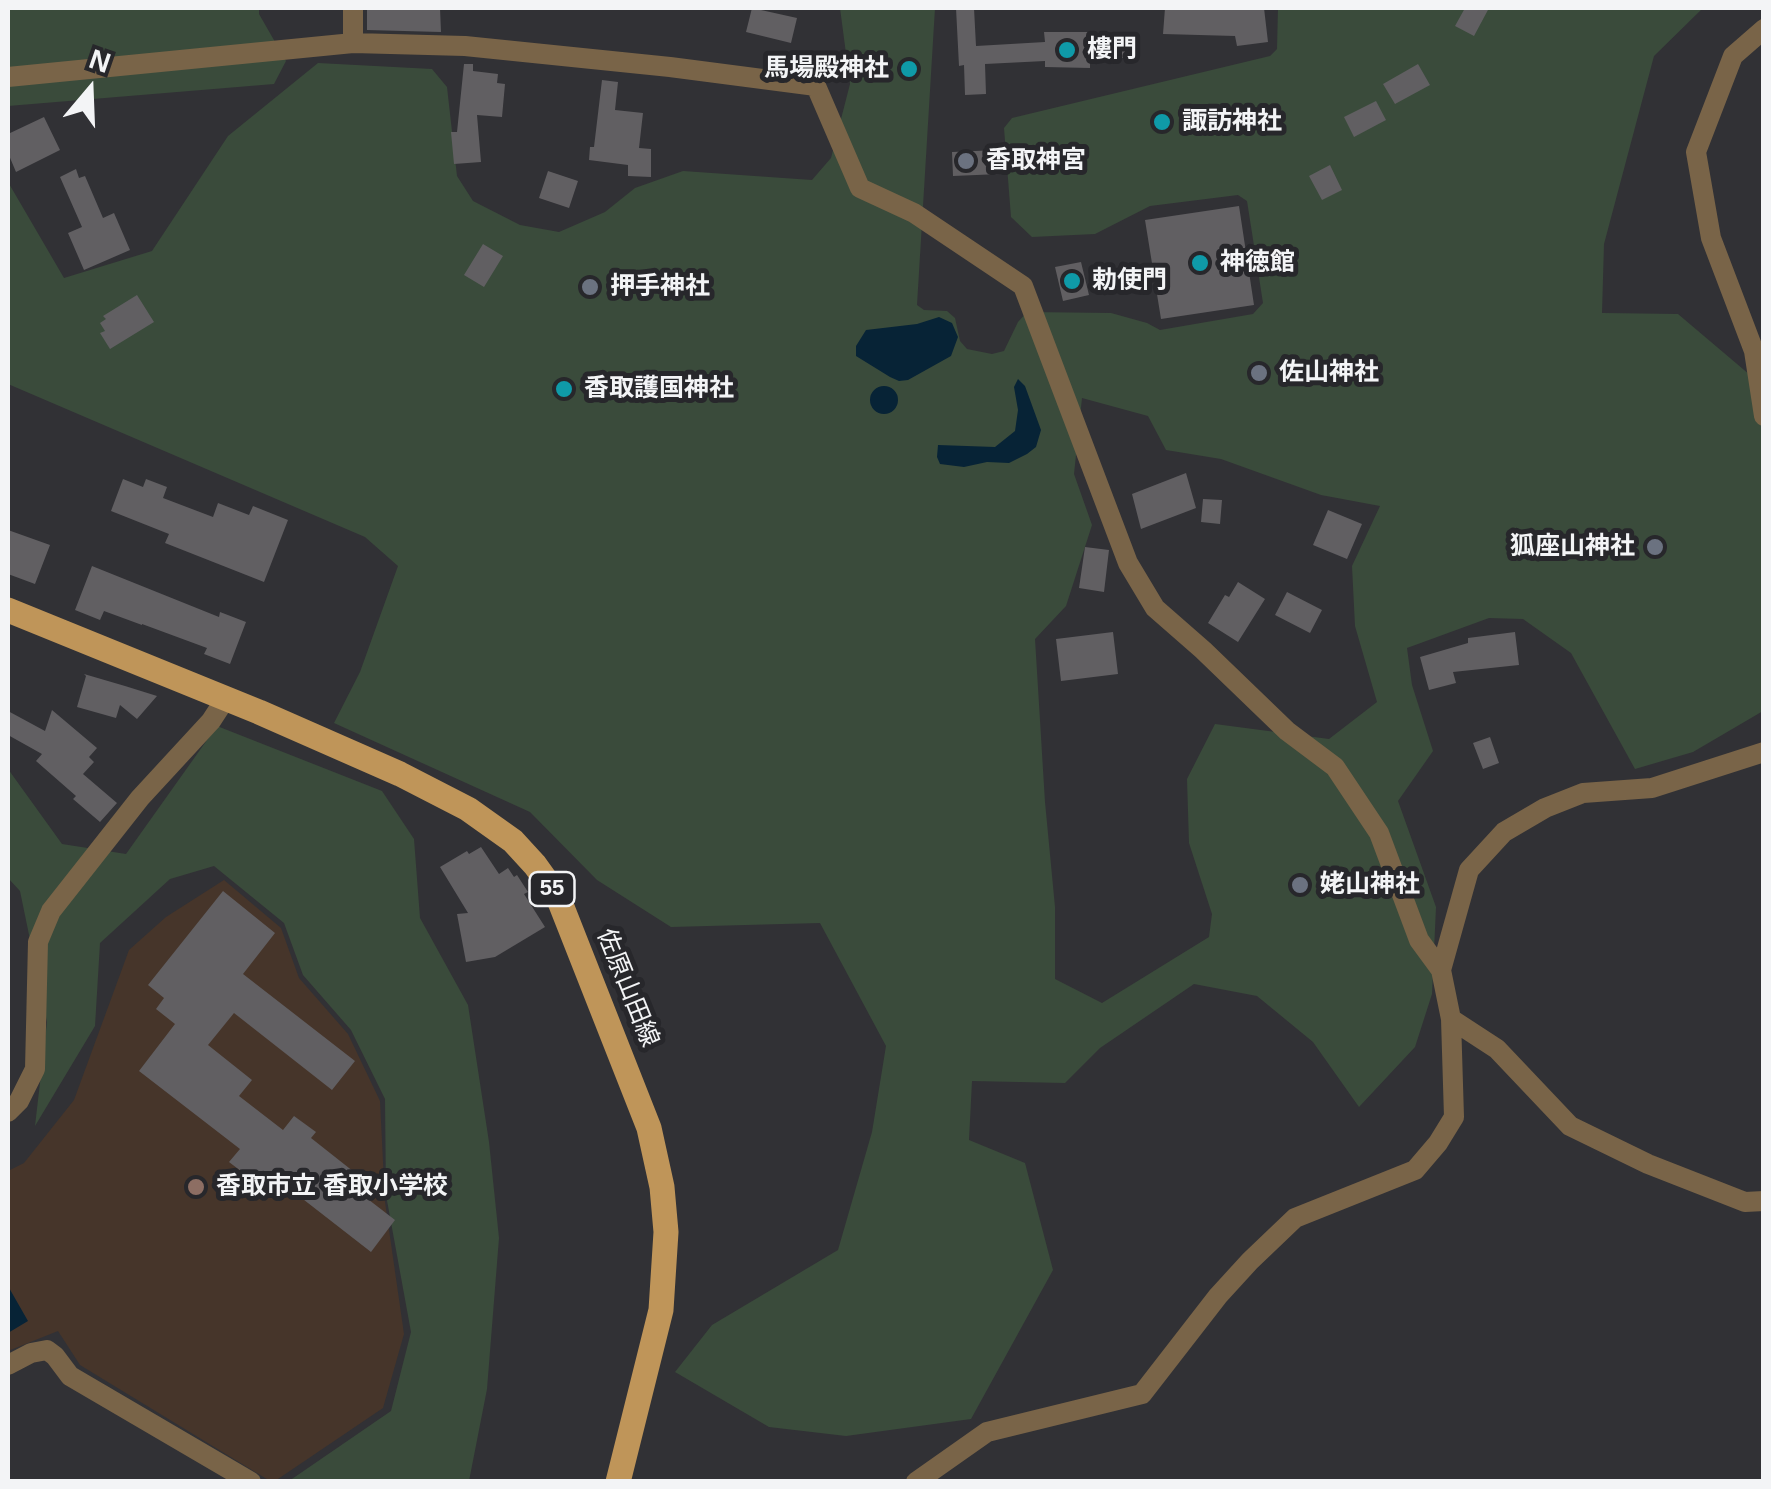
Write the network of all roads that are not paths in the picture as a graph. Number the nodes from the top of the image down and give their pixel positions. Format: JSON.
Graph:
{"nodes":[{"id":1,"x":352,"y":8,"type":"edge"},
{"id":2,"x":1764,"y":30,"type":"edge"},
{"id":3,"x":352,"y":43,"type":"junction"},
{"id":4,"x":8,"y":77,"type":"edge"},
{"id":5,"x":1764,"y":416,"type":"edge"},
{"id":6,"x":8,"y":610,"type":"edge"},
{"id":7,"x":226,"y":698,"type":"junction"},
{"id":8,"x":1764,"y":752,"type":"edge"},
{"id":9,"x":1440,"y":970,"type":"junction"},
{"id":10,"x":1451,"y":1019,"type":"junction"},
{"id":11,"x":8,"y":1112,"type":"edge"},
{"id":12,"x":1764,"y":1201,"type":"edge"},
{"id":13,"x":8,"y":1366,"type":"edge"},
{"id":14,"x":251,"y":1482,"type":"edge"},
{"id":15,"x":618,"y":1482,"type":"edge"},
{"id":16,"x":916,"y":1482,"type":"edge"}],
"edges":[{"from":1,"to":3,"type":"street"},
{"from":2,"to":5,"type":"street"},
{"from":3,"to":4,"type":"street"},
{"from":3,"to":9,"type":"street"},
{"from":6,"to":7,"type":"main road","name":"佐原山田線","number":"55"},
{"from":7,"to":11,"type":"street"},
{"from":7,"to":15,"type":"main road","name":"佐原山田線","number":"55"},
{"from":8,"to":9,"type":"street"},
{"from":9,"to":10,"type":"street"},
{"from":10,"to":12,"type":"street"},
{"from":10,"to":16,"type":"street"},
{"from":13,"to":14,"type":"street"}]}
